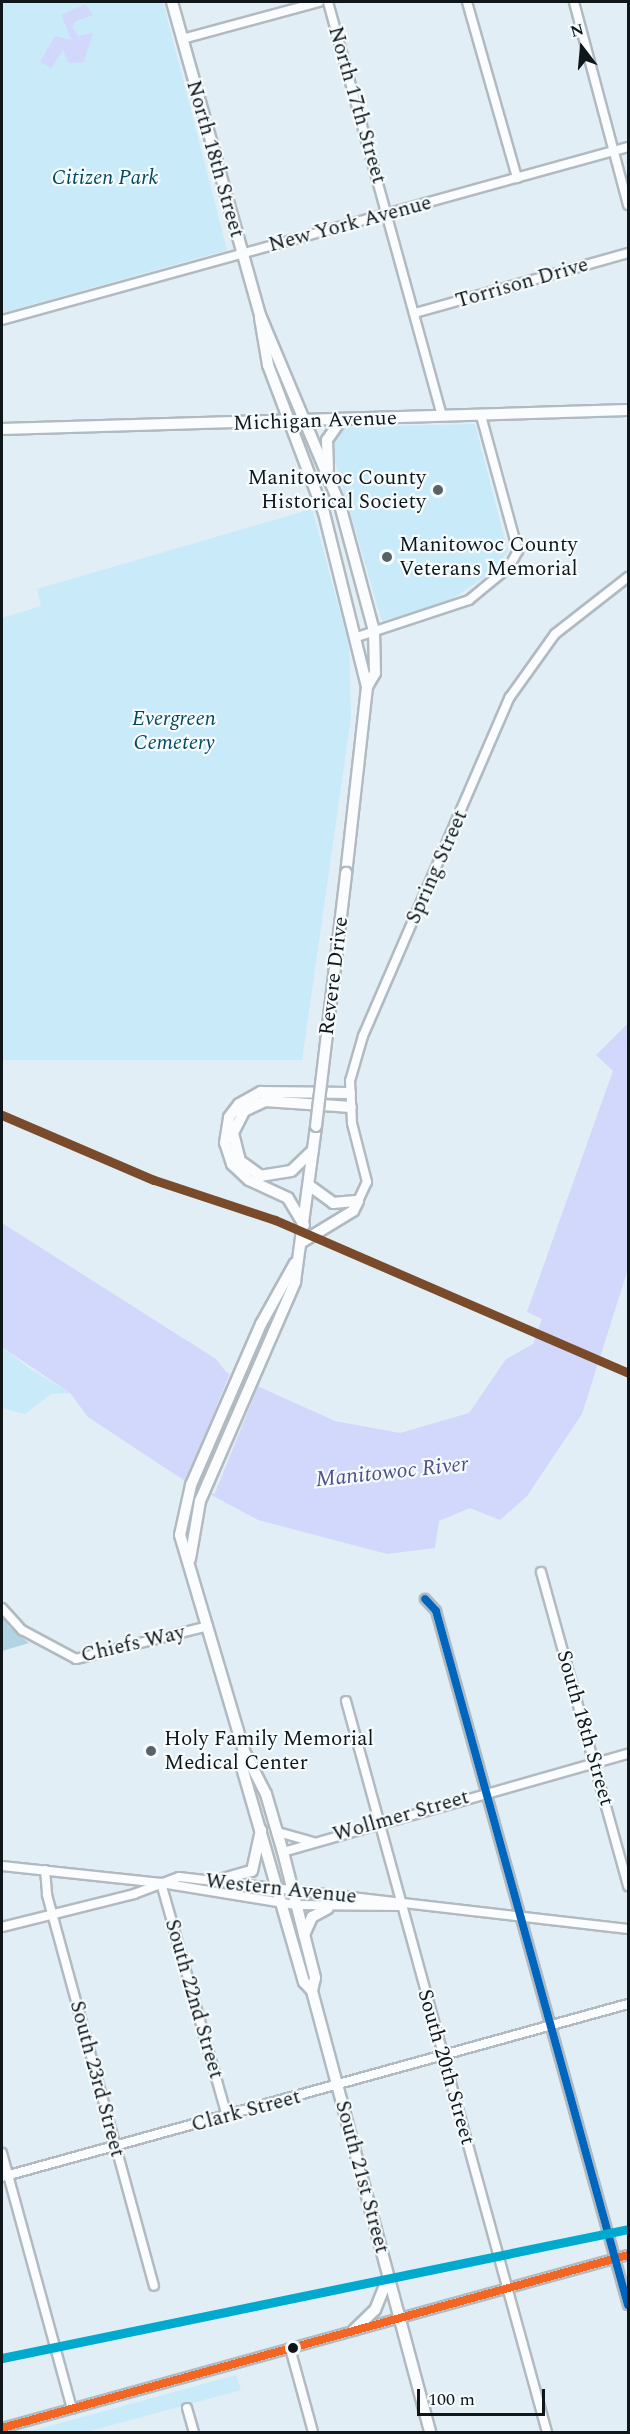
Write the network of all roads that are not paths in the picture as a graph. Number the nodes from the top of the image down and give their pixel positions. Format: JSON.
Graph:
{"nodes":[{"id":1,"x":172,"y":2,"type":"edge"},
{"id":2,"x":319,"y":2,"type":"edge"},
{"id":3,"x":328,"y":2,"type":"edge"},
{"id":4,"x":467,"y":2,"type":"edge"},
{"id":5,"x":574,"y":2,"type":"edge"},
{"id":6,"x":182,"y":39,"type":"junction"},
{"id":7,"x":628,"y":147,"type":"edge"},
{"id":8,"x":614,"y":151,"type":"junction"},
{"id":9,"x":517,"y":178,"type":"junction"},
{"id":10,"x":628,"y":205,"type":"edge"},
{"id":11,"x":388,"y":214,"type":"junction"},
{"id":12,"x":628,"y":253,"type":"edge"},
{"id":13,"x":242,"y":254,"type":"junction"},
{"id":14,"x":415,"y":313,"type":"junction"},
{"id":15,"x":260,"y":315,"type":"junction"},
{"id":16,"x":2,"y":320,"type":"edge"},
{"id":17,"x":628,"y":410,"type":"edge"},
{"id":18,"x":442,"y":416,"type":"junction"},
{"id":19,"x":481,"y":416,"type":"junction"},
{"id":20,"x":342,"y":420,"type":"junction"},
{"id":21,"x":306,"y":421,"type":"junction"},
{"id":22,"x":289,"y":422,"type":"junction"},
{"id":23,"x":2,"y":429,"type":"edge"},
{"id":24,"x":328,"y":478,"type":"junction"},
{"id":25,"x":628,"y":577,"type":"edge"},
{"id":26,"x":374,"y":631,"type":"junction"},
{"id":27,"x":357,"y":637,"type":"junction"},
{"id":28,"x":367,"y":687,"type":"junction"},
{"id":29,"x":350,"y":1093,"type":"junction"},
{"id":30,"x":351,"y":1107,"type":"junction"},
{"id":31,"x":313,"y":1150,"type":"junction"},
{"id":32,"x":310,"y":1185,"type":"junction"},
{"id":33,"x":358,"y":1201,"type":"junction"},
{"id":34,"x":304,"y":1225,"type":"junction"},
{"id":35,"x":302,"y":1242,"type":"junction"},
{"id":36,"x":295,"y":1263,"type":"junction"},
{"id":37,"x":237,"y":1376,"type":"joint"},
{"id":38,"x":251,"y":1380,"type":"joint"},
{"id":39,"x":190,"y":1559,"type":"junction"},
{"id":40,"x":541,"y":1572,"type":"dead end"},
{"id":41,"x":424,"y":1599,"type":"dead end"},
{"id":42,"x":2,"y":1608,"type":"edge"},
{"id":43,"x":208,"y":1626,"type":"junction"},
{"id":44,"x":346,"y":1701,"type":"dead end"},
{"id":45,"x":244,"y":1751,"type":"junction"},
{"id":46,"x":628,"y":1754,"type":"edge"},
{"id":47,"x":596,"y":1763,"type":"junction"},
{"id":48,"x":486,"y":1792,"type":"junction"},
{"id":49,"x":378,"y":1822,"type":"junction"},
{"id":50,"x":278,"y":1832,"type":"junction"},
{"id":51,"x":262,"y":1836,"type":"junction"},
{"id":52,"x":313,"y":1842,"type":"junction"},
{"id":53,"x":283,"y":1852,"type":"junction"},
{"id":54,"x":2,"y":1866,"type":"edge"},
{"id":55,"x":45,"y":1870,"type":"junction"},
{"id":56,"x":216,"y":1881,"type":"junction"},
{"id":57,"x":161,"y":1883,"type":"junction"},
{"id":58,"x":628,"y":1886,"type":"edge"},
{"id":59,"x":278,"y":1888,"type":"junction"},
{"id":60,"x":293,"y":1890,"type":"junction"},
{"id":61,"x":281,"y":1902,"type":"junction"},
{"id":62,"x":296,"y":1905,"type":"junction"},
{"id":63,"x":402,"y":1906,"type":"junction"},
{"id":64,"x":328,"y":1908,"type":"junction"},
{"id":65,"x":52,"y":1914,"type":"junction"},
{"id":66,"x":521,"y":1918,"type":"junction"},
{"id":67,"x":2,"y":1927,"type":"edge"},
{"id":68,"x":628,"y":1929,"type":"edge"},
{"id":69,"x":304,"y":1936,"type":"junction"},
{"id":70,"x":312,"y":1991,"type":"junction"},
{"id":71,"x":628,"y":2004,"type":"edge"},
{"id":72,"x":550,"y":2026,"type":"junction"},
{"id":73,"x":442,"y":2056,"type":"junction"},
{"id":74,"x":338,"y":2086,"type":"junction"},
{"id":75,"x":227,"y":2116,"type":"junction"},
{"id":76,"x":115,"y":2147,"type":"junction"},
{"id":77,"x":2,"y":2152,"type":"edge"},
{"id":78,"x":5,"y":2176,"type":"edge"},
{"id":79,"x":628,"y":2255,"type":"edge"},
{"id":80,"x":616,"y":2259,"type":"junction"},
{"id":81,"x":388,"y":2277,"type":"junction"},
{"id":82,"x":154,"y":2286,"type":"dead end"},
{"id":83,"x":507,"y":2288,"type":"junction"},
{"id":84,"x":628,"y":2305,"type":"edge"},
{"id":85,"x":399,"y":2318,"type":"junction"},
{"id":86,"x":354,"y":2330,"type":"junction"},
{"id":87,"x":290,"y":2348,"type":"junction"},
{"id":88,"x":187,"y":2408,"type":"dead end"},
{"id":89,"x":72,"y":2409,"type":"junction"},
{"id":90,"x":2,"y":2428,"type":"edge"},
{"id":91,"x":194,"y":2433,"type":"edge"},
{"id":92,"x":313,"y":2433,"type":"edge"},
{"id":93,"x":430,"y":2433,"type":"edge"},
{"id":94,"x":548,"y":2433,"type":"edge"}],
"edges":[{"from":1,"to":6,"type":"main road","name":"North 18th Street"},
{"from":2,"to":6,"type":"street"},
{"from":3,"to":11,"type":"street","name":"North 17th Street"},
{"from":4,"to":9,"type":"street"},
{"from":5,"to":8,"type":"street"},
{"from":6,"to":13,"type":"main road","name":"North 18th Street"},
{"from":7,"to":8,"type":"street","name":"New York Avenue"},
{"from":8,"to":9,"type":"street","name":"New York Avenue"},
{"from":8,"to":10,"type":"street"},
{"from":9,"to":11,"type":"street","name":"New York Avenue"},
{"from":11,"to":13,"type":"street","name":"New York Avenue"},
{"from":11,"to":14,"type":"street","name":"North 17th Street"},
{"from":12,"to":14,"type":"street","name":"Torrison Drive"},
{"from":13,"to":15,"type":"main road","name":"North 18th Street"},
{"from":13,"to":16,"type":"street","name":"New York Avenue"},
{"from":14,"to":18,"type":"street","name":"North 17th Street"},
{"from":15,"to":21,"type":"main road","name":"North 18th Street"},
{"from":15,"to":22,"type":"main road","name":"North 18th Street"},
{"from":17,"to":19,"type":"main road","name":"Michigan Avenue"},
{"from":18,"to":19,"type":"main road","name":"Michigan Avenue"},
{"from":18,"to":20,"type":"main road","name":"Michigan Avenue"},
{"from":19,"to":26,"type":"street"},
{"from":20,"to":21,"type":"main road","name":"Michigan Avenue"},
{"from":20,"to":24,"type":"main road"},
{"from":21,"to":22,"type":"main road","name":"Michigan Avenue"},
{"from":21,"to":24,"type":"main road","name":"North 18th Street"},
{"from":22,"to":23,"type":"main road","name":"Michigan Avenue"},
{"from":22,"to":27,"type":"main road","name":"North 18th Street"},
{"from":24,"to":26,"type":"main road","name":"North 18th Street"},
{"from":25,"to":29,"type":"street","name":"Spring Street"},
{"from":26,"to":27,"type":"street"},
{"from":26,"to":28,"type":"main road","name":"Revere Drive"},
{"from":27,"to":28,"type":"main road","name":"Revere Drive"},
{"from":28,"to":31,"type":"main road","name":"Revere Drive","bridge":true},
{"from":29,"to":30,"type":"street","name":"Spring Street"},
{"from":29,"to":34,"type":"main road"},
{"from":30,"to":31,"type":"main road"},
{"from":30,"to":33,"type":"street","name":"Spring Street"},
{"from":31,"to":32,"type":"main road","name":"Revere Drive"},
{"from":32,"to":33,"type":"main road"},
{"from":32,"to":34,"type":"main road","name":"Revere Drive"},
{"from":33,"to":35,"type":"main road"},
{"from":34,"to":35,"type":"main road","name":"Revere Drive"},
{"from":35,"to":36,"type":"main road","name":"Revere Drive"},
{"from":36,"to":37,"type":"main road","name":"Revere Drive"},
{"from":36,"to":38,"type":"main road","name":"Revere Drive"},
{"from":37,"to":39,"type":"main road","name":"South 21st Street"},
{"from":38,"to":39,"type":"main road","name":"South 21st Street"},
{"from":39,"to":43,"type":"main road","name":"South 21st Street"},
{"from":40,"to":47,"type":"street","name":"South 18th Street"},
{"from":41,"to":48,"type":"street"},
{"from":42,"to":43,"type":"street","name":"Chiefs Way"},
{"from":43,"to":45,"type":"main road","name":"South 21st Street"},
{"from":44,"to":49,"type":"street","name":"South 20th Street"},
{"from":45,"to":50,"type":"main road","name":"South 21st Street"},
{"from":45,"to":51,"type":"main road","name":"South 21st Street"},
{"from":46,"to":47,"type":"street","name":"Wollmer Street"},
{"from":47,"to":48,"type":"street","name":"Wollmer Street"},
{"from":47,"to":58,"type":"street","name":"South 18th Street"},
{"from":48,"to":49,"type":"street","name":"Wollmer Street"},
{"from":48,"to":66,"type":"street"},
{"from":49,"to":52,"type":"street","name":"Wollmer Street"},
{"from":49,"to":63,"type":"street","name":"South 20th Street"},
{"from":50,"to":52,"type":"street","name":"Wollmer Street"},
{"from":50,"to":53,"type":"main road","name":"South 21st Street"},
{"from":51,"to":53,"type":"main road"},
{"from":51,"to":56,"type":"main road"},
{"from":51,"to":59,"type":"main road","name":"South 21st Street"},
{"from":52,"to":53,"type":"street","name":"Wollmer Street"},
{"from":53,"to":60,"type":"main road","name":"South 21st Street"},
{"from":54,"to":55,"type":"street","name":"Western Avenue"},
{"from":55,"to":57,"type":"street","name":"Western Avenue"},
{"from":55,"to":65,"type":"street","name":"South 23rd Street"},
{"from":56,"to":57,"type":"street","name":"Western Avenue"},
{"from":56,"to":59,"type":"street","name":"Western Avenue"},
{"from":57,"to":61,"type":"street","name":"Western Avenue"},
{"from":57,"to":65,"type":"street"},
{"from":57,"to":75,"type":"street","name":"South 22nd Street"},
{"from":59,"to":60,"type":"street","name":"Western Avenue"},
{"from":59,"to":61,"type":"main road","name":"South 21st Street"},
{"from":60,"to":62,"type":"main road","name":"South 21st Street"},
{"from":60,"to":63,"type":"street","name":"Western Avenue"},
{"from":61,"to":62,"type":"street","name":"Western Avenue"},
{"from":61,"to":70,"type":"main road","name":"South 21st Street"},
{"from":62,"to":64,"type":"street","name":"Western Avenue"},
{"from":62,"to":69,"type":"main road","name":"South 21st Street"},
{"from":63,"to":64,"type":"street","name":"Western Avenue"},
{"from":63,"to":66,"type":"street","name":"Western Avenue"},
{"from":63,"to":73,"type":"street","name":"South 20th Street"},
{"from":64,"to":69,"type":"main road"},
{"from":65,"to":67,"type":"street"},
{"from":65,"to":76,"type":"street","name":"South 23rd Street"},
{"from":66,"to":68,"type":"street","name":"Western Avenue"},
{"from":66,"to":72,"type":"street"},
{"from":69,"to":70,"type":"main road","name":"South 21st Street"},
{"from":70,"to":74,"type":"main road","name":"South 21st Street"},
{"from":71,"to":72,"type":"street","name":"Clark Street"},
{"from":72,"to":73,"type":"street","name":"Clark Street"},
{"from":72,"to":80,"type":"street"},
{"from":73,"to":74,"type":"street","name":"Clark Street"},
{"from":73,"to":83,"type":"street","name":"South 20th Street"},
{"from":74,"to":75,"type":"street","name":"Clark Street"},
{"from":74,"to":81,"type":"main road","name":"South 21st Street"},
{"from":75,"to":76,"type":"street","name":"Clark Street"},
{"from":76,"to":78,"type":"street","name":"Clark Street"},
{"from":76,"to":82,"type":"street","name":"South 23rd Street"},
{"from":77,"to":78,"type":"street"},
{"from":78,"to":89,"type":"street"},
{"from":79,"to":80,"type":"street"},
{"from":80,"to":83,"type":"street"},
{"from":80,"to":84,"type":"street"},
{"from":81,"to":85,"type":"main road","name":"South 21st Street"},
{"from":81,"to":86,"type":"main road"},
{"from":83,"to":85,"type":"street"},
{"from":83,"to":94,"type":"street","name":"South 20th Street"},
{"from":85,"to":86,"type":"street"},
{"from":85,"to":93,"type":"main road","name":"South 21st Street"},
{"from":86,"to":87,"type":"street"},
{"from":87,"to":89,"type":"street"},
{"from":87,"to":92,"type":"street"},
{"from":88,"to":91,"type":"street"},
{"from":89,"to":90,"type":"street"}]}
